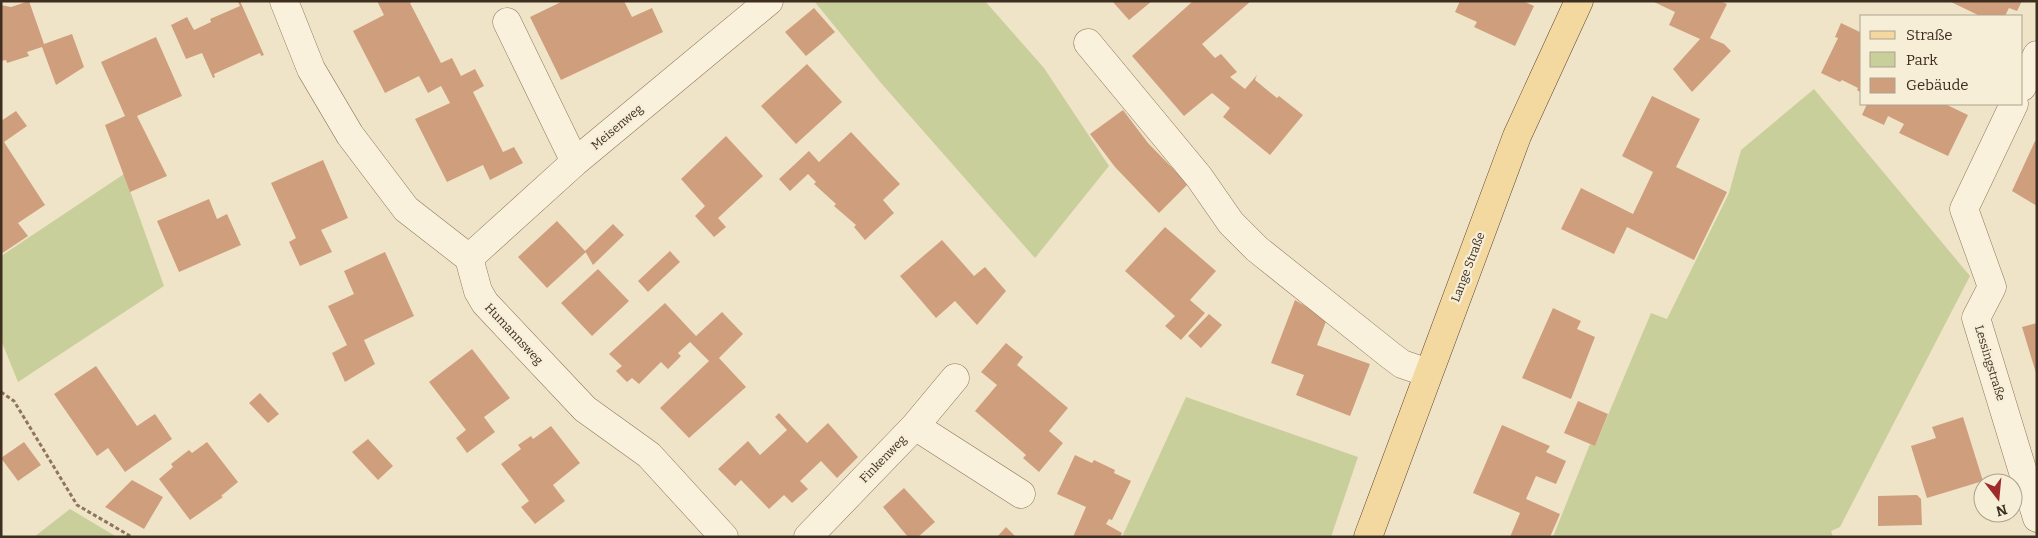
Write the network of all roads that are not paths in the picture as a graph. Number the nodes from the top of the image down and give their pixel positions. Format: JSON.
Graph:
{"nodes":[{"id":1,"x":284,"y":1,"type":"edge"},
{"id":2,"x":769,"y":1,"type":"edge"},
{"id":3,"x":1579,"y":1,"type":"edge"},
{"id":4,"x":507,"y":22,"type":"dead end"},
{"id":5,"x":1088,"y":43,"type":"dead end"},
{"id":6,"x":2037,"y":55,"type":"edge"},
{"id":7,"x":2023,"y":85,"type":"edge"},
{"id":8,"x":2014,"y":105,"type":"edge"},
{"id":9,"x":575,"y":162,"type":"junction"},
{"id":10,"x":469,"y":258,"type":"junction"},
{"id":11,"x":1428,"y":373,"type":"junction"},
{"id":12,"x":955,"y":378,"type":"dead end"},
{"id":13,"x":915,"y":426,"type":"junction"},
{"id":14,"x":1021,"y":494,"type":"dead end"},
{"id":15,"x":2037,"y":518,"type":"edge"},
{"id":16,"x":724,"y":537,"type":"edge"},
{"id":17,"x":808,"y":537,"type":"edge"},
{"id":18,"x":1368,"y":537,"type":"edge"}],
"edges":[{"from":1,"to":10,"type":"street"},
{"from":2,"to":9,"type":"street","name":"Meisenweg"},
{"from":3,"to":11,"type":"main road","name":"Lange Straße"},
{"from":4,"to":9,"type":"street"},
{"from":5,"to":11,"type":"street"},
{"from":6,"to":7,"type":"street"},
{"from":8,"to":15,"type":"street","name":"Lessingstraße"},
{"from":9,"to":10,"type":"street","name":"Meisenweg"},
{"from":10,"to":16,"type":"street","name":"Humannsweg"},
{"from":11,"to":18,"type":"main road","name":"Lange Straße"},
{"from":12,"to":13,"type":"street","name":"Finkenweg"},
{"from":13,"to":14,"type":"street"},
{"from":13,"to":17,"type":"street","name":"Finkenweg"}]}
